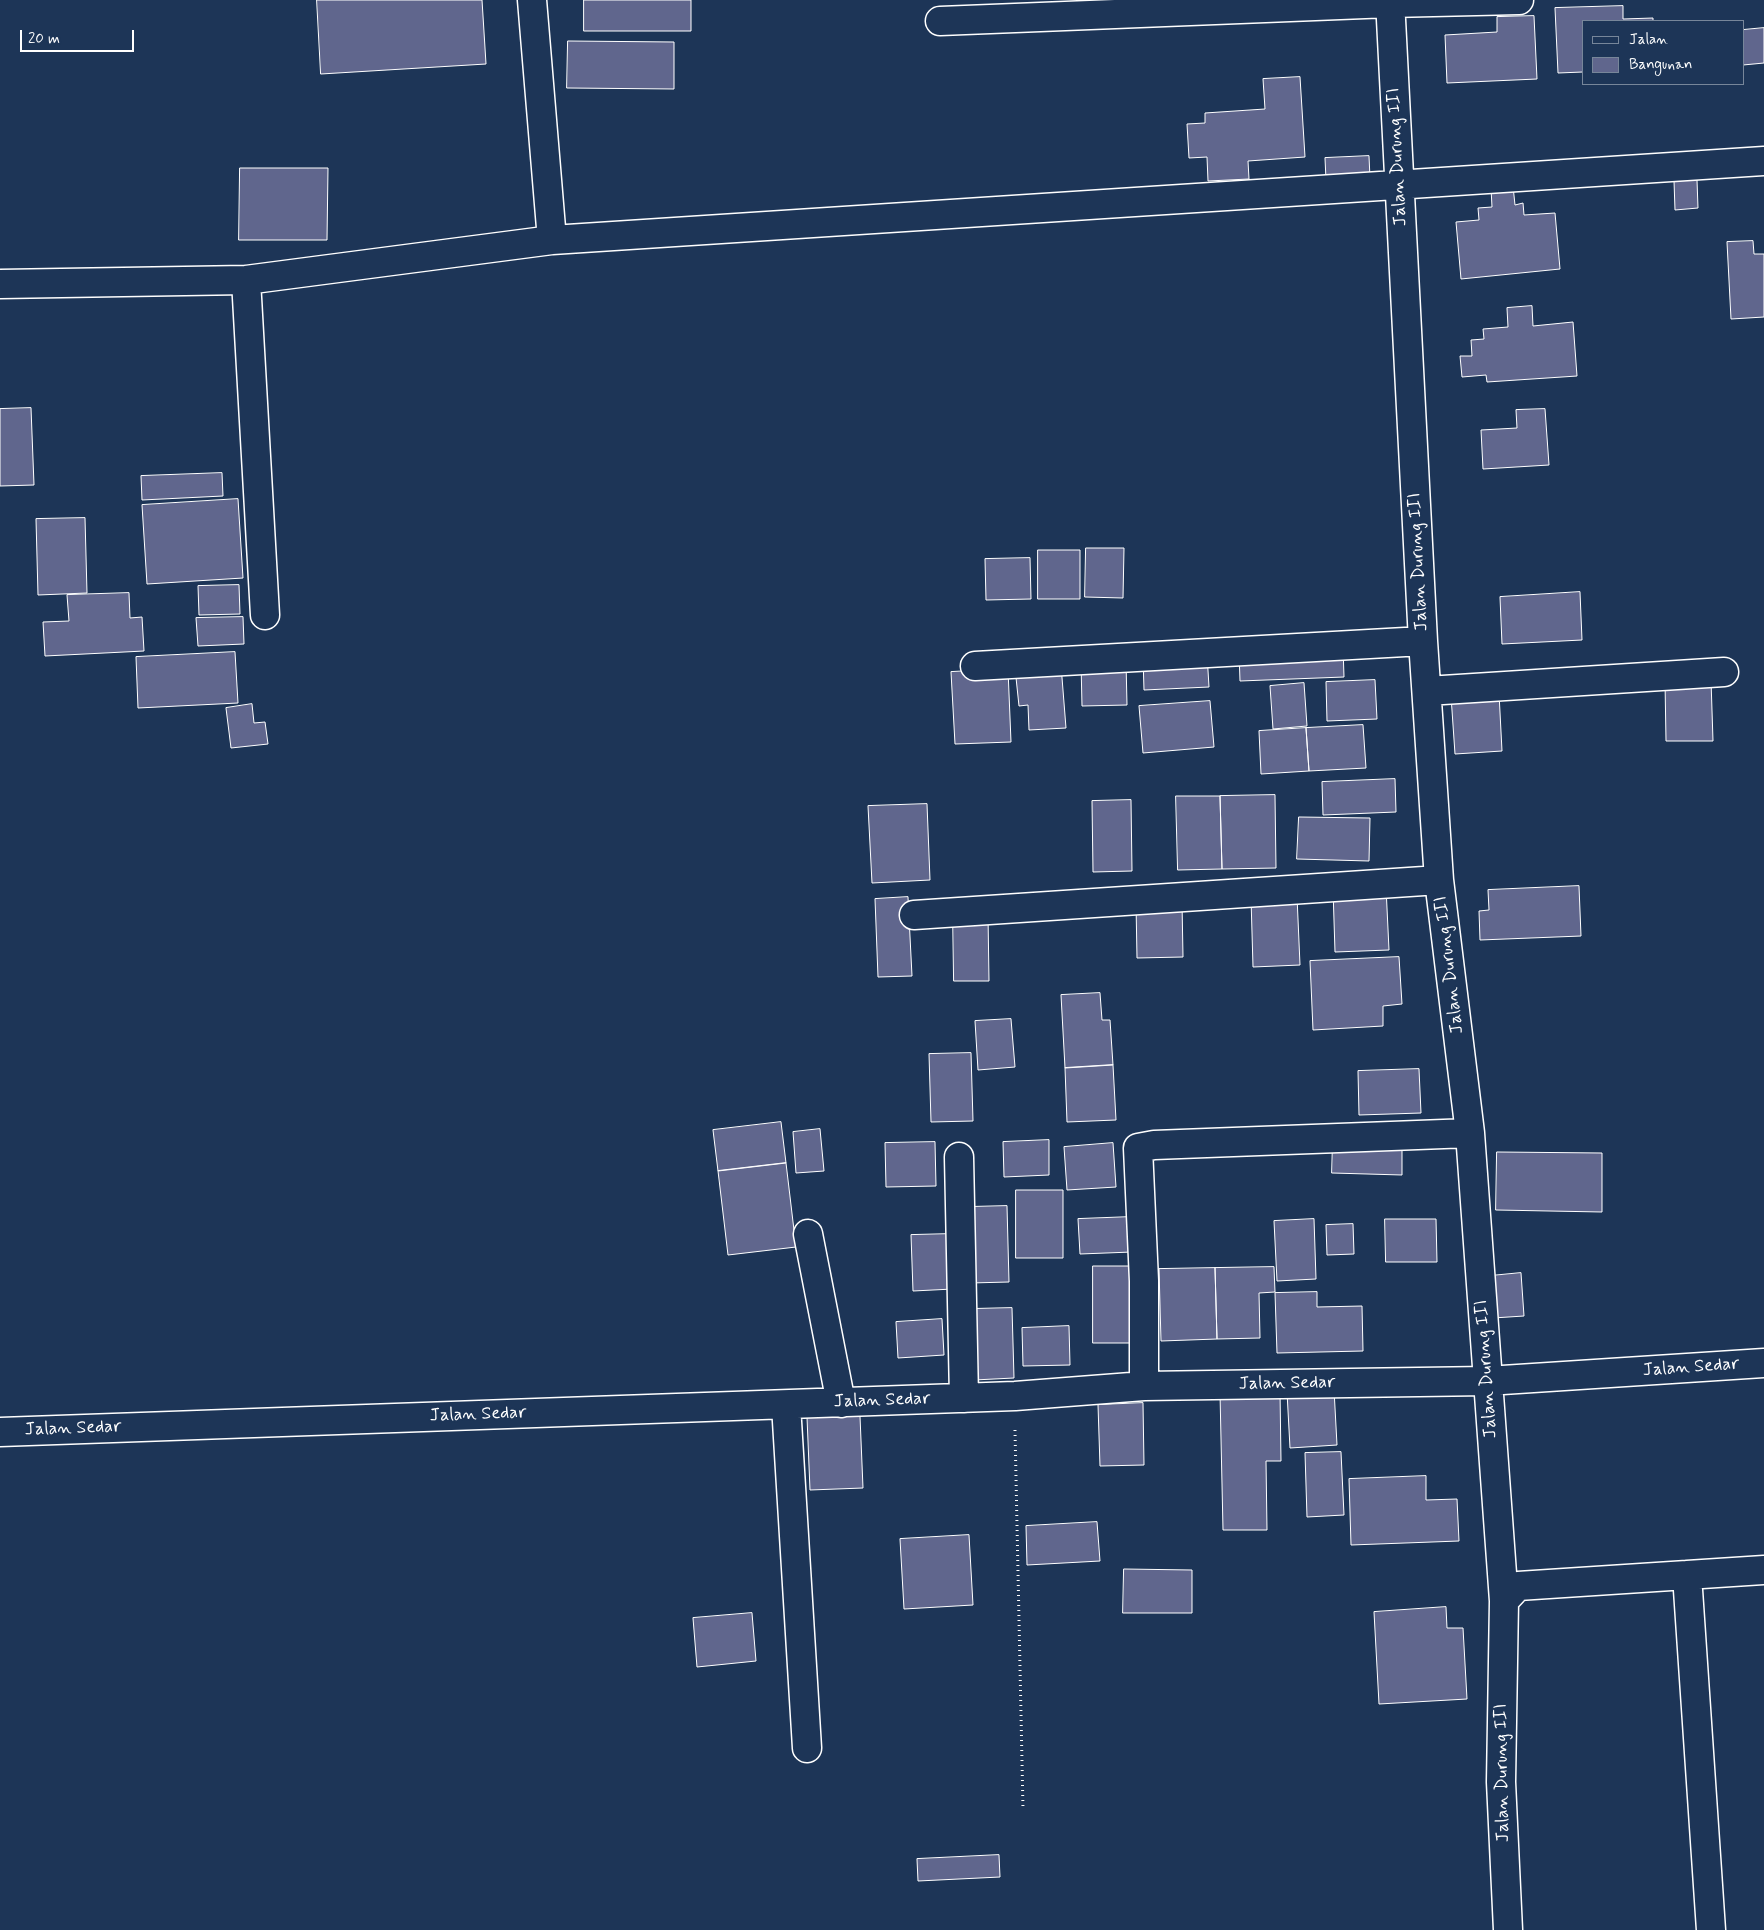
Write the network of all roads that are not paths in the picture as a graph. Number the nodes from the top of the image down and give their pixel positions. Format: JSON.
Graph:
{"nodes":[{"id":1,"x":532,"y":0,"type":"edge"},
{"id":2,"x":1519,"y":0,"type":"edge"},
{"id":3,"x":1390,"y":2,"type":"edge"},
{"id":4,"x":940,"y":21,"type":"dead end"},
{"id":5,"x":1764,"y":161,"type":"edge"},
{"id":6,"x":1400,"y":184,"type":"junction"},
{"id":7,"x":552,"y":240,"type":"junction"},
{"id":8,"x":246,"y":280,"type":"junction"},
{"id":9,"x":0,"y":284,"type":"edge"},
{"id":10,"x":265,"y":616,"type":"dead end"},
{"id":11,"x":1423,"y":640,"type":"junction"},
{"id":12,"x":975,"y":666,"type":"dead end"},
{"id":13,"x":1724,"y":672,"type":"dead end"},
{"id":14,"x":1427,"y":691,"type":"junction"},
{"id":15,"x":1440,"y":880,"type":"junction"},
{"id":16,"x":914,"y":916,"type":"dead end"},
{"id":17,"x":1470,"y":1133,"type":"junction"},
{"id":18,"x":960,"y":1157,"type":"dead end"},
{"id":19,"x":808,"y":1234,"type":"dead end"},
{"id":20,"x":1764,"y":1363,"type":"edge"},
{"id":21,"x":1487,"y":1381,"type":"junction"},
{"id":22,"x":1144,"y":1386,"type":"junction"},
{"id":23,"x":964,"y":1398,"type":"junction"},
{"id":24,"x":841,"y":1403,"type":"junction"},
{"id":25,"x":786,"y":1405,"type":"junction"},
{"id":26,"x":0,"y":1432,"type":"edge"},
{"id":27,"x":1764,"y":1570,"type":"edge"},
{"id":28,"x":1687,"y":1575,"type":"junction"},
{"id":29,"x":1504,"y":1601,"type":"junction"},
{"id":30,"x":807,"y":1748,"type":"dead end"},
{"id":31,"x":1508,"y":1930,"type":"edge"},
{"id":32,"x":1710,"y":1930,"type":"edge"}],
"edges":[{"from":1,"to":7,"type":"street"},
{"from":2,"to":3,"type":"street"},
{"from":3,"to":4,"type":"street"},
{"from":3,"to":6,"type":"street","name":"Jalan Durung III"},
{"from":5,"to":6,"type":"street"},
{"from":6,"to":7,"type":"street"},
{"from":6,"to":11,"type":"street","name":"Jalan Durung III"},
{"from":7,"to":8,"type":"street"},
{"from":8,"to":9,"type":"street"},
{"from":8,"to":10,"type":"street"},
{"from":11,"to":12,"type":"street"},
{"from":11,"to":14,"type":"street","name":"Jalan Durung III"},
{"from":13,"to":14,"type":"street"},
{"from":14,"to":15,"type":"street","name":"Jalan Durung III"},
{"from":15,"to":16,"type":"street"},
{"from":15,"to":17,"type":"street","name":"Jalan Durung III"},
{"from":17,"to":21,"type":"street","name":"Jalan Durung III"},
{"from":17,"to":22,"type":"street"},
{"from":18,"to":23,"type":"street"},
{"from":19,"to":24,"type":"street"},
{"from":20,"to":21,"type":"street","name":"Jalan Sedar"},
{"from":21,"to":22,"type":"street","name":"Jalan Sedar"},
{"from":21,"to":29,"type":"street","name":"Jalan Durung III"},
{"from":22,"to":23,"type":"street","name":"Jalan Sedar"},
{"from":23,"to":24,"type":"street","name":"Jalan Sedar"},
{"from":24,"to":25,"type":"street","name":"Jalan Sedar"},
{"from":25,"to":26,"type":"street","name":"Jalan Sedar"},
{"from":25,"to":30,"type":"street"},
{"from":27,"to":28,"type":"street"},
{"from":28,"to":29,"type":"street"},
{"from":28,"to":32,"type":"street"},
{"from":29,"to":31,"type":"street","name":"Jalan Durung III"}]}
